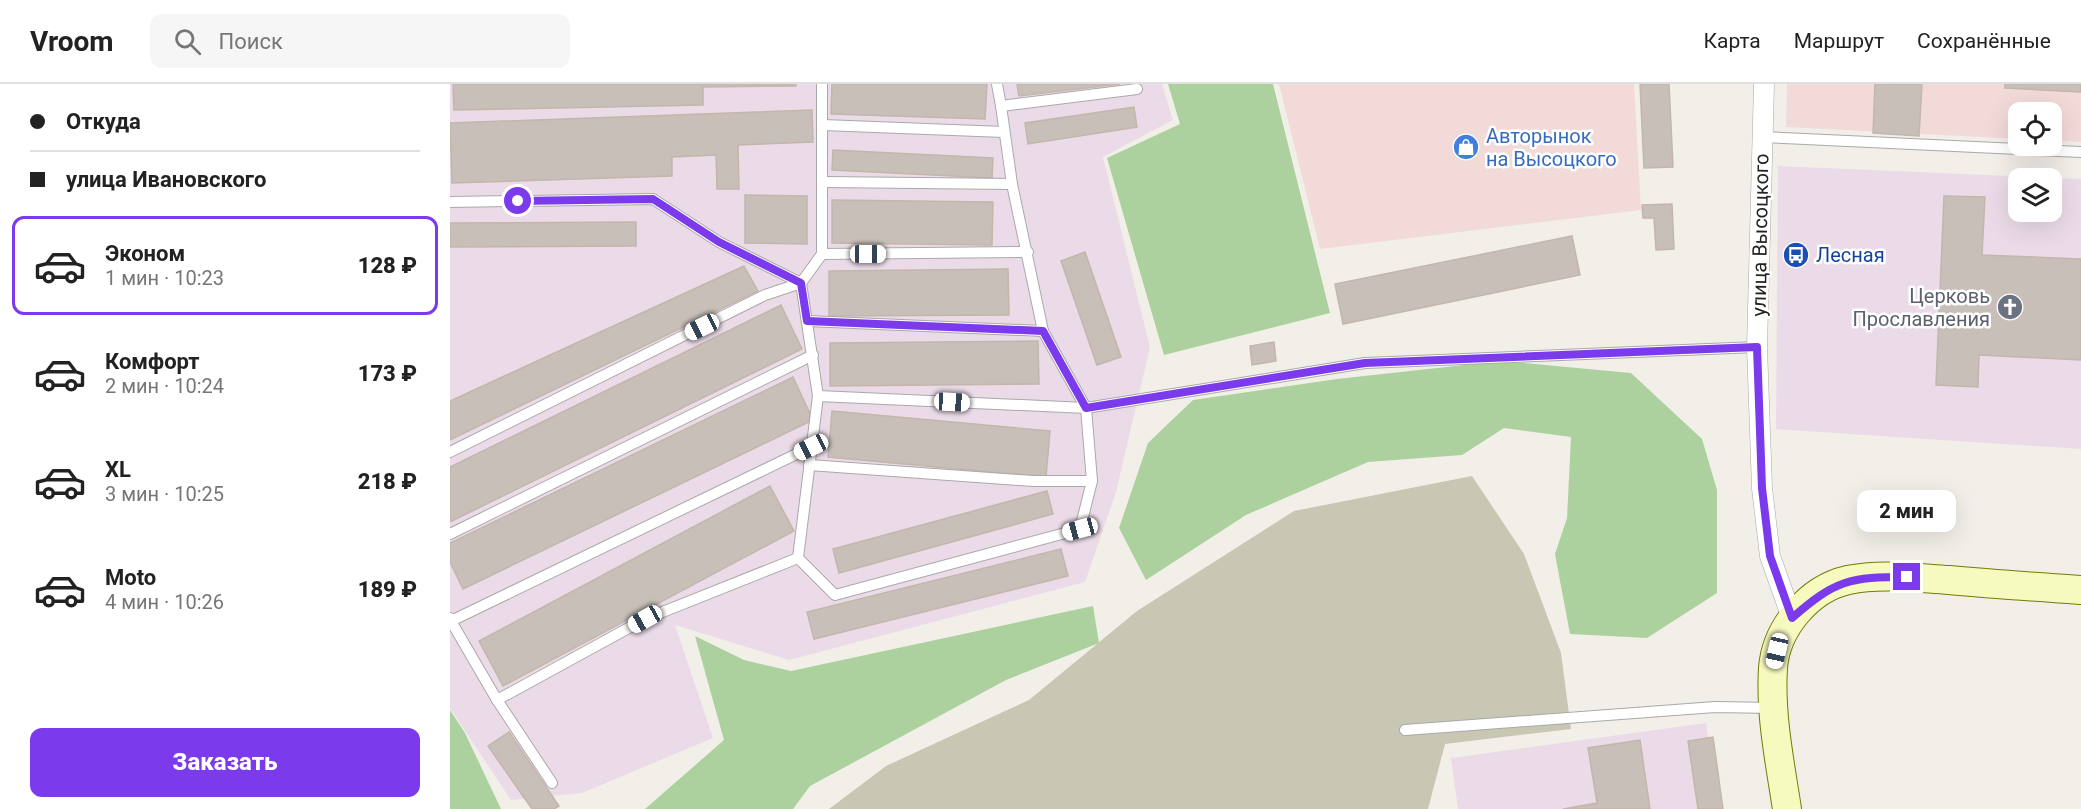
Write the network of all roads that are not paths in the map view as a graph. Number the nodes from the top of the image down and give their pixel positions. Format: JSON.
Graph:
{"nodes":[{"id":1,"x":822,"y":84,"type":"edge"},
{"id":2,"x":997,"y":84,"type":"edge"},
{"id":3,"x":1764,"y":84,"type":"edge"},
{"id":4,"x":1137,"y":89,"type":"dead end"},
{"id":5,"x":1001,"y":105,"type":"junction"},
{"id":6,"x":823,"y":125,"type":"junction"},
{"id":7,"x":1004,"y":132,"type":"junction"},
{"id":8,"x":1762,"y":137,"type":"junction"},
{"id":9,"x":2081,"y":152,"type":"edge"},
{"id":10,"x":824,"y":182,"type":"junction"},
{"id":11,"x":1012,"y":184,"type":"junction"},
{"id":12,"x":450,"y":202,"type":"edge"},
{"id":13,"x":1028,"y":252,"type":"junction"},
{"id":14,"x":822,"y":254,"type":"junction"},
{"id":15,"x":801,"y":283,"type":"junction"},
{"id":16,"x":807,"y":321,"type":"junction"},
{"id":17,"x":1043,"y":331,"type":"junction"},
{"id":18,"x":1757,"y":347,"type":"junction"},
{"id":19,"x":813,"y":354,"type":"junction"},
{"id":20,"x":818,"y":396,"type":"junction"},
{"id":21,"x":1086,"y":408,"type":"junction"},
{"id":22,"x":811,"y":447,"type":"junction"},
{"id":23,"x":450,"y":452,"type":"edge"},
{"id":24,"x":809,"y":465,"type":"junction"},
{"id":25,"x":1092,"y":481,"type":"junction"},
{"id":26,"x":450,"y":534,"type":"edge"},
{"id":27,"x":798,"y":558,"type":"junction"},
{"id":28,"x":2081,"y":590,"type":"edge"},
{"id":29,"x":1792,"y":618,"type":"junction"},
{"id":30,"x":451,"y":620,"type":"edge"},
{"id":31,"x":497,"y":700,"type":"junction"},
{"id":32,"x":1773,"y":708,"type":"junction"},
{"id":33,"x":1405,"y":730,"type":"dead end"},
{"id":34,"x":552,"y":783,"type":"dead end"},
{"id":35,"x":1787,"y":809,"type":"edge"}],
"edges":[{"from":1,"to":6,"type":"lane"},
{"from":2,"to":5,"type":"lane"},
{"from":3,"to":8,"type":"street","name":"улица Высоцкого"},
{"from":4,"to":5,"type":"lane"},
{"from":5,"to":7,"type":"lane"},
{"from":6,"to":7,"type":"lane"},
{"from":6,"to":10,"type":"lane"},
{"from":7,"to":11,"type":"lane"},
{"from":8,"to":9,"type":"lane"},
{"from":8,"to":18,"type":"street","name":"улица Высоцкого"},
{"from":10,"to":11,"type":"lane"},
{"from":10,"to":14,"type":"lane"},
{"from":11,"to":13,"type":"lane"},
{"from":12,"to":15,"type":"lane"},
{"from":13,"to":14,"type":"lane"},
{"from":13,"to":17,"type":"lane"},
{"from":14,"to":15,"type":"lane"},
{"from":15,"to":16,"type":"lane"},
{"from":15,"to":23,"type":"lane"},
{"from":16,"to":17,"type":"lane"},
{"from":16,"to":19,"type":"lane"},
{"from":17,"to":21,"type":"lane"},
{"from":18,"to":21,"type":"lane"},
{"from":18,"to":29,"type":"street","name":"улица Высоцкого"},
{"from":19,"to":20,"type":"lane"},
{"from":19,"to":26,"type":"lane"},
{"from":20,"to":21,"type":"lane"},
{"from":20,"to":22,"type":"lane"},
{"from":21,"to":25,"type":"lane"},
{"from":22,"to":24,"type":"lane"},
{"from":22,"to":30,"type":"lane"},
{"from":24,"to":25,"type":"lane"},
{"from":24,"to":27,"type":"lane"},
{"from":25,"to":27,"type":"lane"},
{"from":27,"to":31,"type":"lane"},
{"from":28,"to":29,"type":"main road"},
{"from":29,"to":32,"type":"main road"},
{"from":30,"to":31,"type":"lane"},
{"from":31,"to":34,"type":"lane"},
{"from":32,"to":33,"type":"lane"},
{"from":32,"to":35,"type":"main road"}]}
